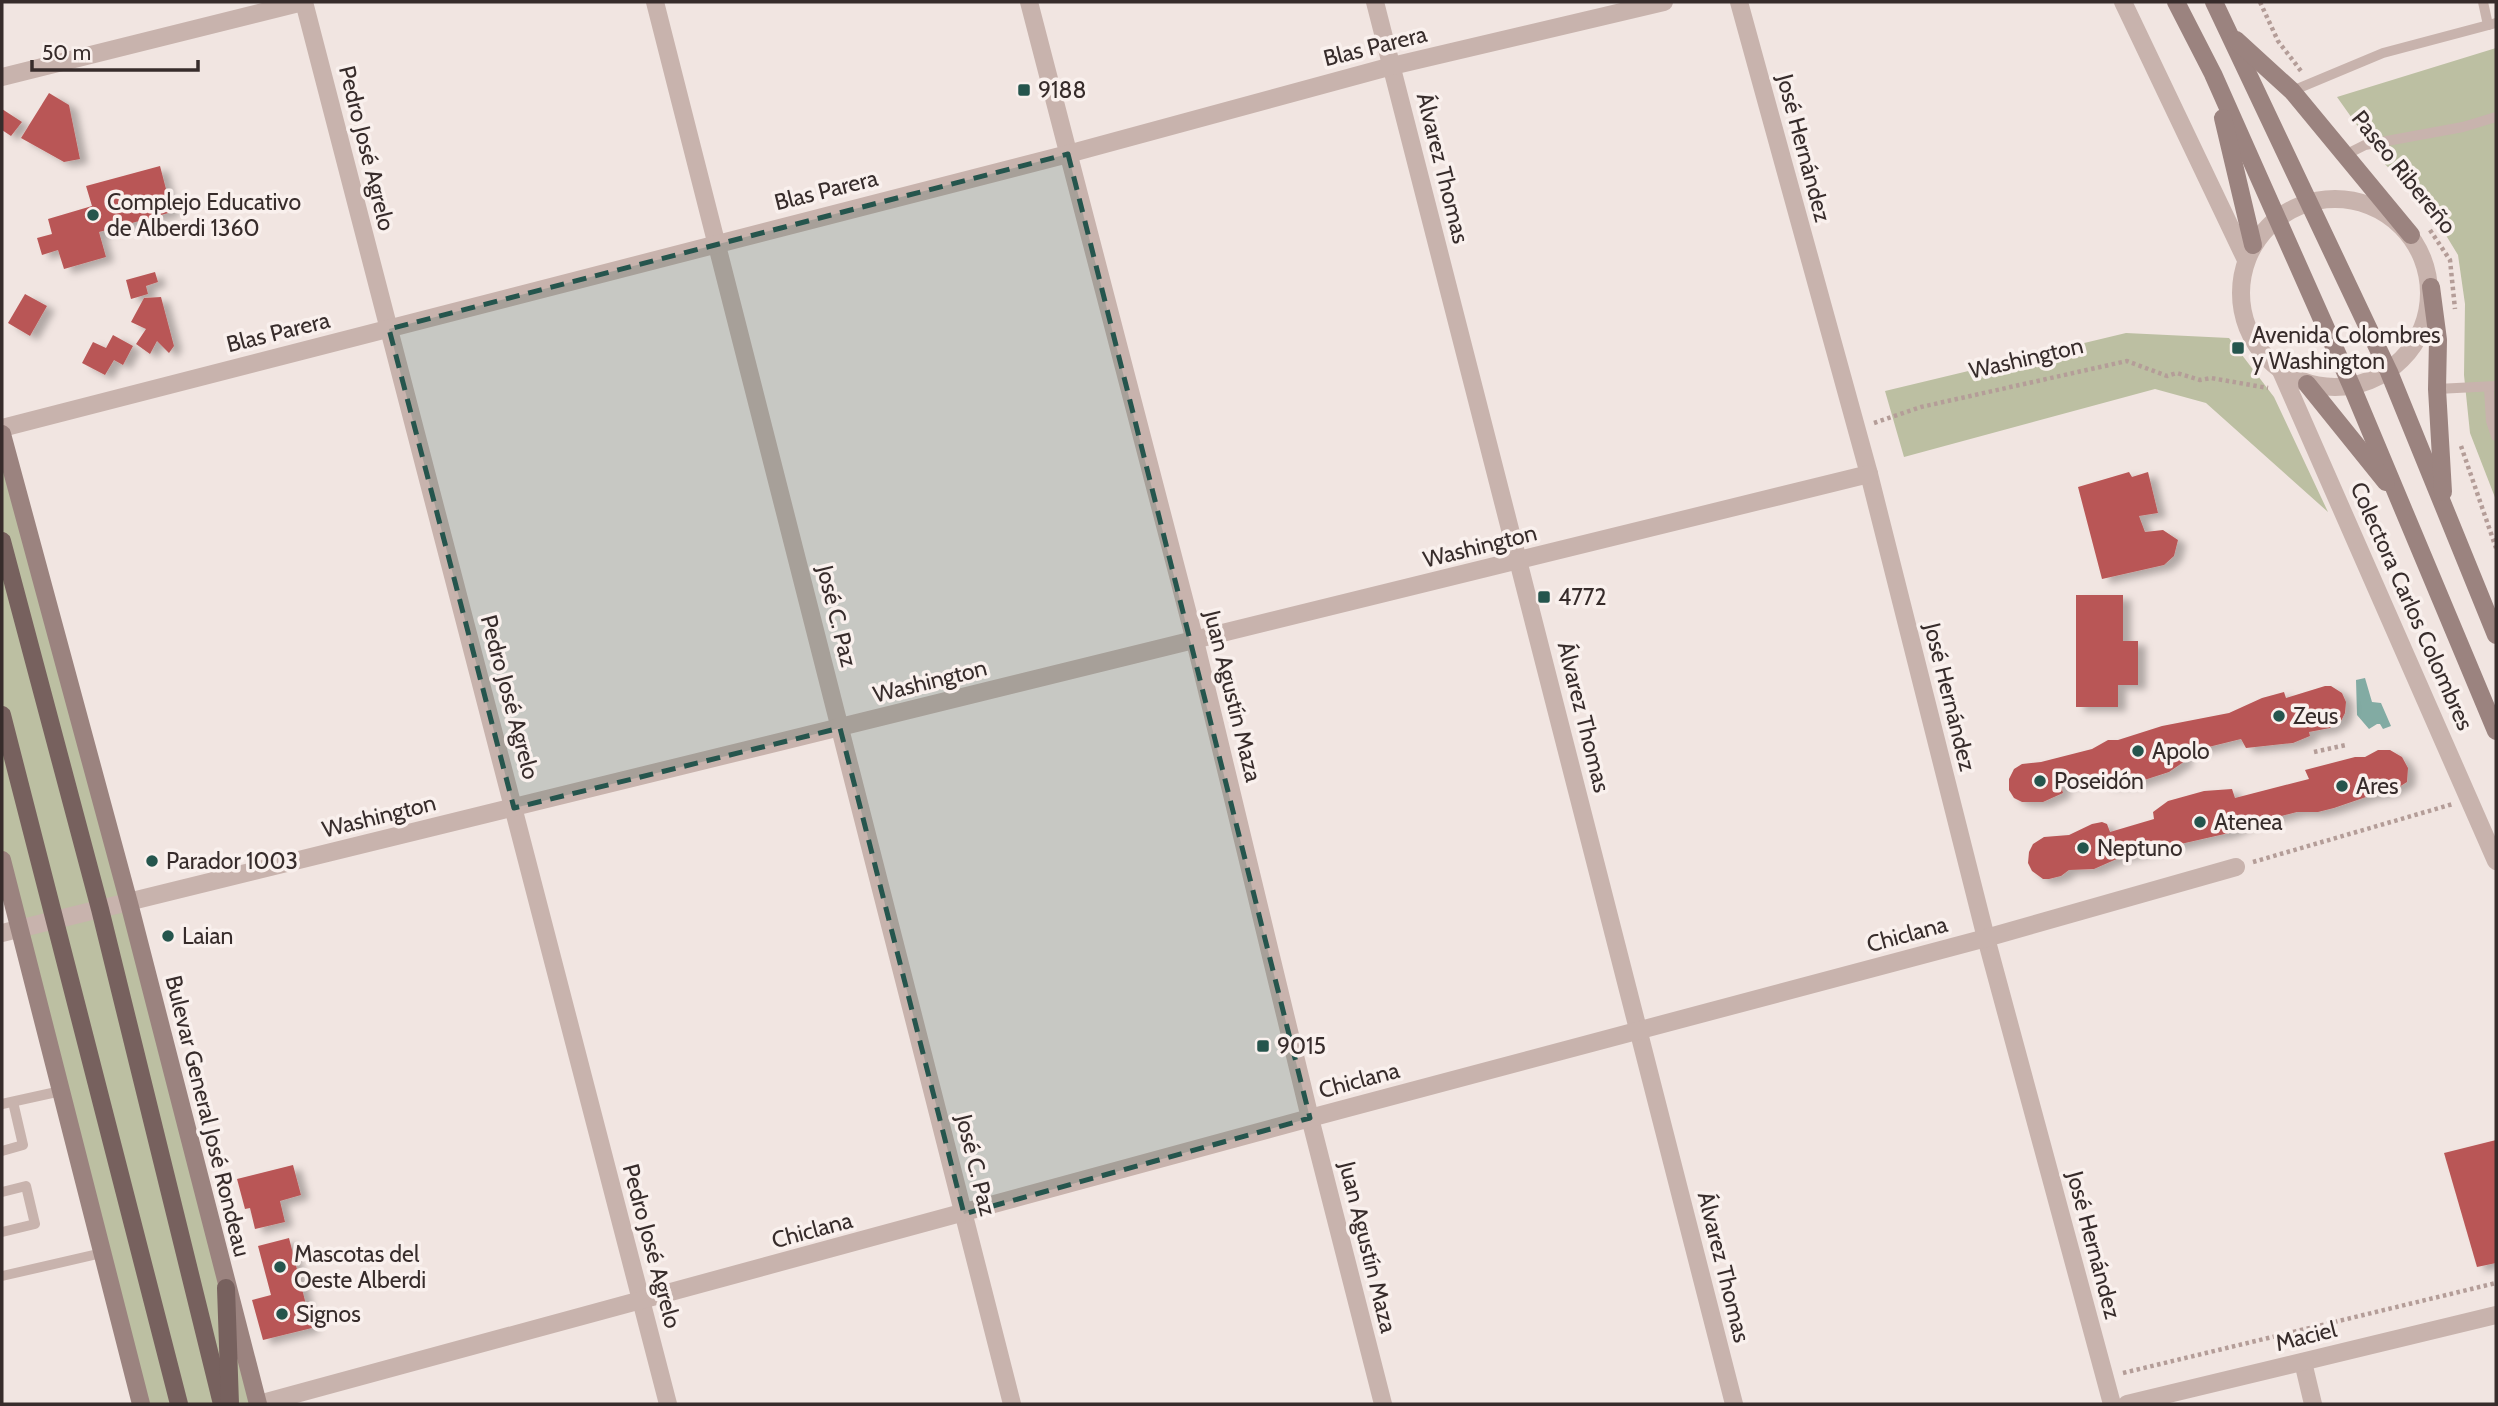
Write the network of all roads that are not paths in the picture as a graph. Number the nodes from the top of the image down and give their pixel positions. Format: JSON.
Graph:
{"nodes":[{"id":1,"x":304,"y":2,"type":"edge"},
{"id":2,"x":655,"y":2,"type":"edge"},
{"id":3,"x":1029,"y":2,"type":"edge"},
{"id":4,"x":1375,"y":2,"type":"edge"},
{"id":5,"x":1664,"y":2,"type":"edge"},
{"id":6,"x":1739,"y":2,"type":"edge"},
{"id":7,"x":2123,"y":2,"type":"edge"},
{"id":8,"x":2176,"y":2,"type":"edge"},
{"id":9,"x":2214,"y":2,"type":"edge"},
{"id":10,"x":2483,"y":2,"type":"edge"},
{"id":11,"x":2492,"y":24,"type":"edge"},
{"id":12,"x":2228,"y":33,"type":"junction"},
{"id":13,"x":1392,"y":66,"type":"junction"},
{"id":14,"x":2213,"y":74,"type":"junction"},
{"id":15,"x":2,"y":77,"type":"edge"},
{"id":16,"x":2292,"y":92,"type":"junction"},
{"id":17,"x":2496,"y":117,"type":"edge"},
{"id":18,"x":1068,"y":154,"type":"junction"},
{"id":19,"x":2345,"y":155,"type":"junction"},
{"id":20,"x":2308,"y":202,"type":"junction"},
{"id":21,"x":2277,"y":218,"type":"junction"},
{"id":22,"x":2411,"y":235,"type":"junction"},
{"id":23,"x":717,"y":243,"type":"junction"},
{"id":24,"x":2250,"y":253,"type":"junction"},
{"id":25,"x":2431,"y":287,"type":"junction"},
{"id":26,"x":389,"y":329,"type":"junction"},
{"id":27,"x":2281,"y":371,"type":"junction"},
{"id":28,"x":2389,"y":372,"type":"junction"},
{"id":29,"x":2307,"y":384,"type":"junction"},
{"id":30,"x":2352,"y":387,"type":"junction"},
{"id":31,"x":2492,"y":387,"type":"edge"},
{"id":32,"x":2437,"y":389,"type":"junction"},
{"id":33,"x":2,"y":428,"type":"edge"},
{"id":34,"x":2,"y":434,"type":"edge"},
{"id":35,"x":2496,"y":436,"type":"edge"},
{"id":36,"x":1869,"y":474,"type":"junction"},
{"id":37,"x":2399,"y":498,"type":"junction"},
{"id":38,"x":2445,"y":513,"type":"junction"},
{"id":39,"x":2,"y":541,"type":"edge"},
{"id":40,"x":1518,"y":562,"type":"junction"},
{"id":41,"x":2496,"y":635,"type":"edge"},
{"id":42,"x":1195,"y":641,"type":"junction"},
{"id":43,"x":2,"y":715,"type":"edge"},
{"id":44,"x":840,"y":728,"type":"junction"},
{"id":45,"x":2496,"y":731,"type":"edge"},
{"id":46,"x":514,"y":808,"type":"junction"},
{"id":47,"x":2,"y":860,"type":"edge"},
{"id":48,"x":2496,"y":861,"type":"edge"},
{"id":49,"x":2236,"y":867,"type":"road end"},
{"id":50,"x":129,"y":903,"type":"junction"},
{"id":51,"x":100,"y":909,"type":"junction"},
{"id":52,"x":55,"y":919,"type":"junction"},
{"id":53,"x":20,"y":928,"type":"junction"},
{"id":54,"x":2,"y":933,"type":"edge"},
{"id":55,"x":1986,"y":938,"type":"junction"},
{"id":56,"x":1639,"y":1032,"type":"junction"},
{"id":57,"x":61,"y":1091,"type":"junction"},
{"id":58,"x":13,"y":1102,"type":"junction"},
{"id":59,"x":2,"y":1104,"type":"edge"},
{"id":60,"x":1310,"y":1118,"type":"junction"},
{"id":61,"x":2,"y":1151,"type":"edge"},
{"id":62,"x":2,"y":1192,"type":"edge"},
{"id":63,"x":964,"y":1214,"type":"junction"},
{"id":64,"x":2,"y":1233,"type":"edge"},
{"id":65,"x":102,"y":1253,"type":"junction"},
{"id":66,"x":2,"y":1276,"type":"edge"},
{"id":67,"x":226,"y":1288,"type":"junction"},
{"id":68,"x":641,"y":1301,"type":"junction"},
{"id":69,"x":2496,"y":1315,"type":"edge"},
{"id":70,"x":2303,"y":1362,"type":"junction"},
{"id":71,"x":141,"y":1404,"type":"edge"},
{"id":72,"x":179,"y":1404,"type":"edge"},
{"id":73,"x":222,"y":1404,"type":"edge"},
{"id":74,"x":230,"y":1404,"type":"edge"},
{"id":75,"x":258,"y":1404,"type":"edge"},
{"id":76,"x":668,"y":1404,"type":"edge"},
{"id":77,"x":1012,"y":1404,"type":"edge"},
{"id":78,"x":1382,"y":1404,"type":"edge"},
{"id":79,"x":1734,"y":1404,"type":"edge"},
{"id":80,"x":2112,"y":1404,"type":"edge"},
{"id":81,"x":2127,"y":1404,"type":"edge"},
{"id":82,"x":2314,"y":1404,"type":"edge"}],
"edges":[{"from":1,"to":15,"type":"street"},
{"from":1,"to":26,"type":"street","name":"Pedro José Agrelo"},
{"from":2,"to":23,"type":"street","name":"José C. Paz"},
{"from":3,"to":18,"type":"street","name":"Juan Agustín Maza"},
{"from":4,"to":13,"type":"street","name":"Álvarez Thomas"},
{"from":5,"to":13,"type":"street","name":"Blas Parera"},
{"from":6,"to":36,"type":"street","name":"José Hernández"},
{"from":7,"to":24,"type":"street"},
{"from":8,"to":14,"type":"main road"},
{"from":9,"to":12,"type":"main road"},
{"from":10,"to":11,"type":"lane"},
{"from":11,"to":16,"type":"lane"},
{"from":12,"to":16,"type":"main road"},
{"from":12,"to":20,"type":"main road"},
{"from":13,"to":18,"type":"street","name":"Blas Parera"},
{"from":13,"to":40,"type":"street","name":"Álvarez Thomas"},
{"from":14,"to":21,"type":"main road"},
{"from":14,"to":24,"type":"main road"},
{"from":16,"to":19,"type":"main road"},
{"from":17,"to":19,"type":"lane"},
{"from":18,"to":23,"type":"street","name":"Blas Parera"},
{"from":18,"to":42,"type":"street","name":"Juan Agustín Maza"},
{"from":19,"to":22,"type":"main road"},
{"from":20,"to":21,"type":"street"},
{"from":20,"to":22,"type":"street"},
{"from":20,"to":28,"type":"main road"},
{"from":21,"to":24,"type":"street"},
{"from":21,"to":30,"type":"main road"},
{"from":22,"to":25,"type":"street"},
{"from":23,"to":26,"type":"street","name":"Blas Parera"},
{"from":23,"to":44,"type":"street","name":"José C. Paz"},
{"from":24,"to":27,"type":"street"},
{"from":25,"to":28,"type":"street"},
{"from":25,"to":32,"type":"main road"},
{"from":26,"to":33,"type":"street","name":"Blas Parera"},
{"from":26,"to":46,"type":"street","name":"Pedro José Agrelo"},
{"from":27,"to":29,"type":"street"},
{"from":27,"to":48,"type":"street","name":"Colectora Carlos Colombres"},
{"from":28,"to":30,"type":"street"},
{"from":28,"to":38,"type":"main road"},
{"from":29,"to":30,"type":"street"},
{"from":29,"to":37,"type":"main road"},
{"from":30,"to":37,"type":"main road"},
{"from":31,"to":32,"type":"lane"},
{"from":31,"to":35,"type":"lane"},
{"from":32,"to":38,"type":"main road"},
{"from":34,"to":50,"type":"main road","name":"Bulevar General José Rondeau"},
{"from":36,"to":40,"type":"street","name":"Washington"},
{"from":36,"to":55,"type":"street","name":"José Hernández"},
{"from":37,"to":45,"type":"main road"},
{"from":38,"to":41,"type":"main road"},
{"from":39,"to":51,"type":"main road"},
{"from":40,"to":42,"type":"street","name":"Washington"},
{"from":40,"to":56,"type":"street","name":"Álvarez Thomas"},
{"from":42,"to":44,"type":"street","name":"Washington"},
{"from":42,"to":60,"type":"street","name":"Juan Agustín Maza"},
{"from":43,"to":52,"type":"main road"},
{"from":44,"to":46,"type":"street","name":"Washington"},
{"from":44,"to":63,"type":"street","name":"José C. Paz"},
{"from":46,"to":50,"type":"street","name":"Washington"},
{"from":46,"to":68,"type":"street","name":"Pedro José Agrelo"},
{"from":47,"to":53,"type":"main road"},
{"from":49,"to":55,"type":"street","name":"Chiclana"},
{"from":50,"to":51,"type":"street","name":"Washington"},
{"from":50,"to":67,"type":"main road","name":"Bulevar General José Rondeau"},
{"from":51,"to":52,"type":"street","name":"Washington"},
{"from":51,"to":73,"type":"main road"},
{"from":52,"to":53,"type":"street","name":"Washington"},
{"from":52,"to":72,"type":"main road"},
{"from":53,"to":54,"type":"street","name":"Washington"},
{"from":53,"to":57,"type":"main road"},
{"from":55,"to":56,"type":"street","name":"Chiclana"},
{"from":55,"to":80,"type":"street","name":"José Hernández"},
{"from":56,"to":60,"type":"street","name":"Chiclana"},
{"from":56,"to":79,"type":"street","name":"Álvarez Thomas"},
{"from":57,"to":58,"type":"lane"},
{"from":57,"to":65,"type":"main road"},
{"from":58,"to":59,"type":"lane"},
{"from":58,"to":61,"type":"lane"},
{"from":60,"to":63,"type":"street","name":"Chiclana"},
{"from":60,"to":78,"type":"street","name":"Juan Agustín Maza"},
{"from":62,"to":64,"type":"lane"},
{"from":63,"to":68,"type":"street","name":"Chiclana"},
{"from":63,"to":77,"type":"street","name":"José C. Paz"},
{"from":65,"to":66,"type":"lane"},
{"from":65,"to":71,"type":"main road"},
{"from":67,"to":74,"type":"main road"},
{"from":67,"to":75,"type":"main road","name":"Bulevar General José Rondeau"},
{"from":68,"to":75,"type":"street","name":"Chiclana"},
{"from":68,"to":76,"type":"street","name":"Pedro José Agrelo"},
{"from":69,"to":70,"type":"street","name":"Maciel"},
{"from":70,"to":81,"type":"street","name":"Maciel"},
{"from":70,"to":82,"type":"street"}]}
